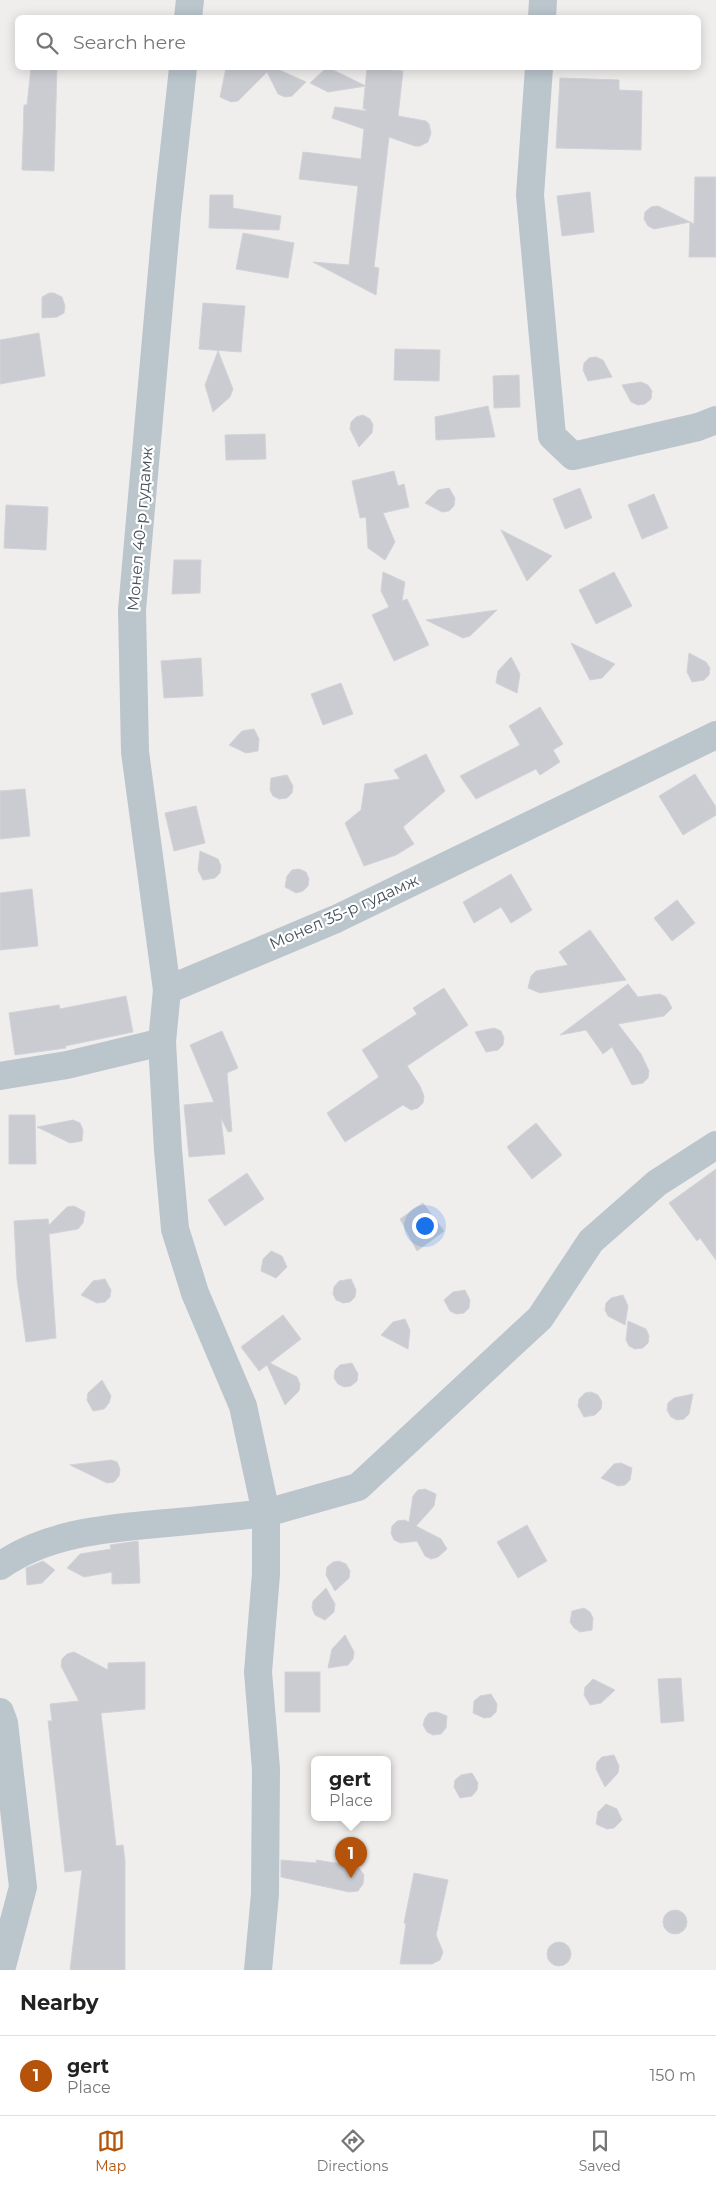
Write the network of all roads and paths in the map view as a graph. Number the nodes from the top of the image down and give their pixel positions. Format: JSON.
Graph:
{"nodes":[{"id":1,"x":190,"y":0,"type":"edge"},
{"id":2,"x":543,"y":0,"type":"edge"},
{"id":3,"x":188,"y":15,"type":"edge"},
{"id":4,"x":542,"y":15,"type":"edge"},
{"id":5,"x":183,"y":70,"type":"edge"},
{"id":6,"x":539,"y":70,"type":"edge"},
{"id":7,"x":716,"y":420,"type":"edge"},
{"id":8,"x":716,"y":735,"type":"edge"},
{"id":9,"x":167,"y":990,"type":"junction"},
{"id":10,"x":162,"y":1042,"type":"junction"},
{"id":11,"x":0,"y":1076,"type":"edge"},
{"id":12,"x":716,"y":1145,"type":"edge"},
{"id":13,"x":266,"y":1514,"type":"junction"},
{"id":14,"x":0,"y":1566,"type":"edge"},
{"id":15,"x":0,"y":1712,"type":"edge"},
{"id":16,"x":1,"y":1970,"type":"edge"},
{"id":17,"x":258,"y":1970,"type":"edge"}],
"edges":[{"from":1,"to":3,"type":"street"},
{"from":2,"to":4,"type":"street"},
{"from":5,"to":9,"type":"street","name":"Монел 40-р гудамж"},
{"from":6,"to":7,"type":"street"},
{"from":8,"to":9,"type":"street","name":"Монел 35-р гудамж"},
{"from":9,"to":10,"type":"street"},
{"from":10,"to":11,"type":"street"},
{"from":10,"to":13,"type":"street"},
{"from":12,"to":13,"type":"street"},
{"from":13,"to":14,"type":"street"},
{"from":13,"to":17,"type":"street"},
{"from":15,"to":16,"type":"street"}]}
